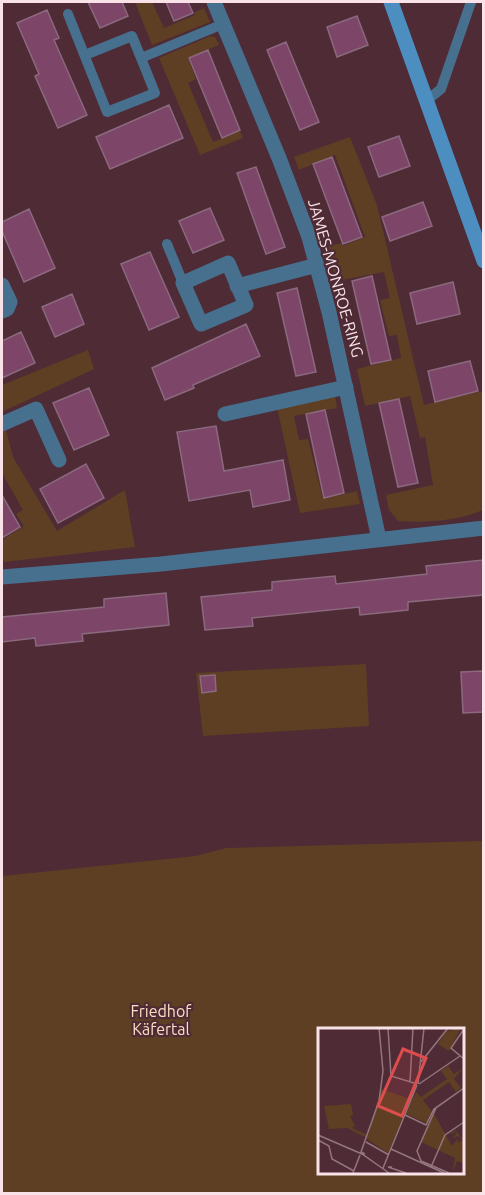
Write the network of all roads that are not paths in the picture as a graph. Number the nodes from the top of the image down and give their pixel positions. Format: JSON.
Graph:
{"nodes":[{"id":1,"x":214,"y":2,"type":"edge"},
{"id":2,"x":391,"y":2,"type":"edge"},
{"id":3,"x":471,"y":2,"type":"edge"},
{"id":4,"x":68,"y":14,"type":"dead end"},
{"id":5,"x":223,"y":24,"type":"junction"},
{"id":6,"x":85,"y":55,"type":"junction"},
{"id":7,"x":141,"y":58,"type":"junction"},
{"id":8,"x":426,"y":101,"type":"junction"},
{"id":9,"x":167,"y":244,"type":"dead end"},
{"id":10,"x":483,"y":261,"type":"edge"},
{"id":11,"x":317,"y":265,"type":"junction"},
{"id":12,"x":183,"y":283,"type":"junction"},
{"id":13,"x":2,"y":285,"type":"edge"},
{"id":14,"x":237,"y":286,"type":"junction"},
{"id":15,"x":2,"y":311,"type":"edge"},
{"id":16,"x":346,"y":387,"type":"junction"},
{"id":17,"x":225,"y":414,"type":"dead end"},
{"id":18,"x":2,"y":424,"type":"edge"},
{"id":19,"x":58,"y":460,"type":"dead end"},
{"id":20,"x":483,"y":528,"type":"edge"},
{"id":21,"x":379,"y":539,"type":"junction"},
{"id":22,"x":2,"y":578,"type":"edge"}],
"edges":[{"from":1,"to":5,"type":"street","name":"JAMES-MONROE-RING"},
{"from":2,"to":8,"type":"street"},
{"from":3,"to":8,"type":"lane"},
{"from":4,"to":6,"type":"lane"},
{"from":5,"to":7,"type":"lane"},
{"from":5,"to":11,"type":"street","name":"JAMES-MONROE-RING"},
{"from":6,"to":7,"type":"lane"},
{"from":6,"to":7,"type":"lane"},
{"from":8,"to":10,"type":"street"},
{"from":9,"to":12,"type":"lane"},
{"from":11,"to":14,"type":"street"},
{"from":11,"to":16,"type":"street","name":"JAMES-MONROE-RING"},
{"from":12,"to":14,"type":"street"},
{"from":12,"to":14,"type":"street"},
{"from":13,"to":15,"type":"street"},
{"from":16,"to":17,"type":"street"},
{"from":16,"to":21,"type":"street","name":"JAMES-MONROE-RING"},
{"from":18,"to":19,"type":"street"},
{"from":20,"to":21,"type":"street"},
{"from":21,"to":22,"type":"street"}]}
